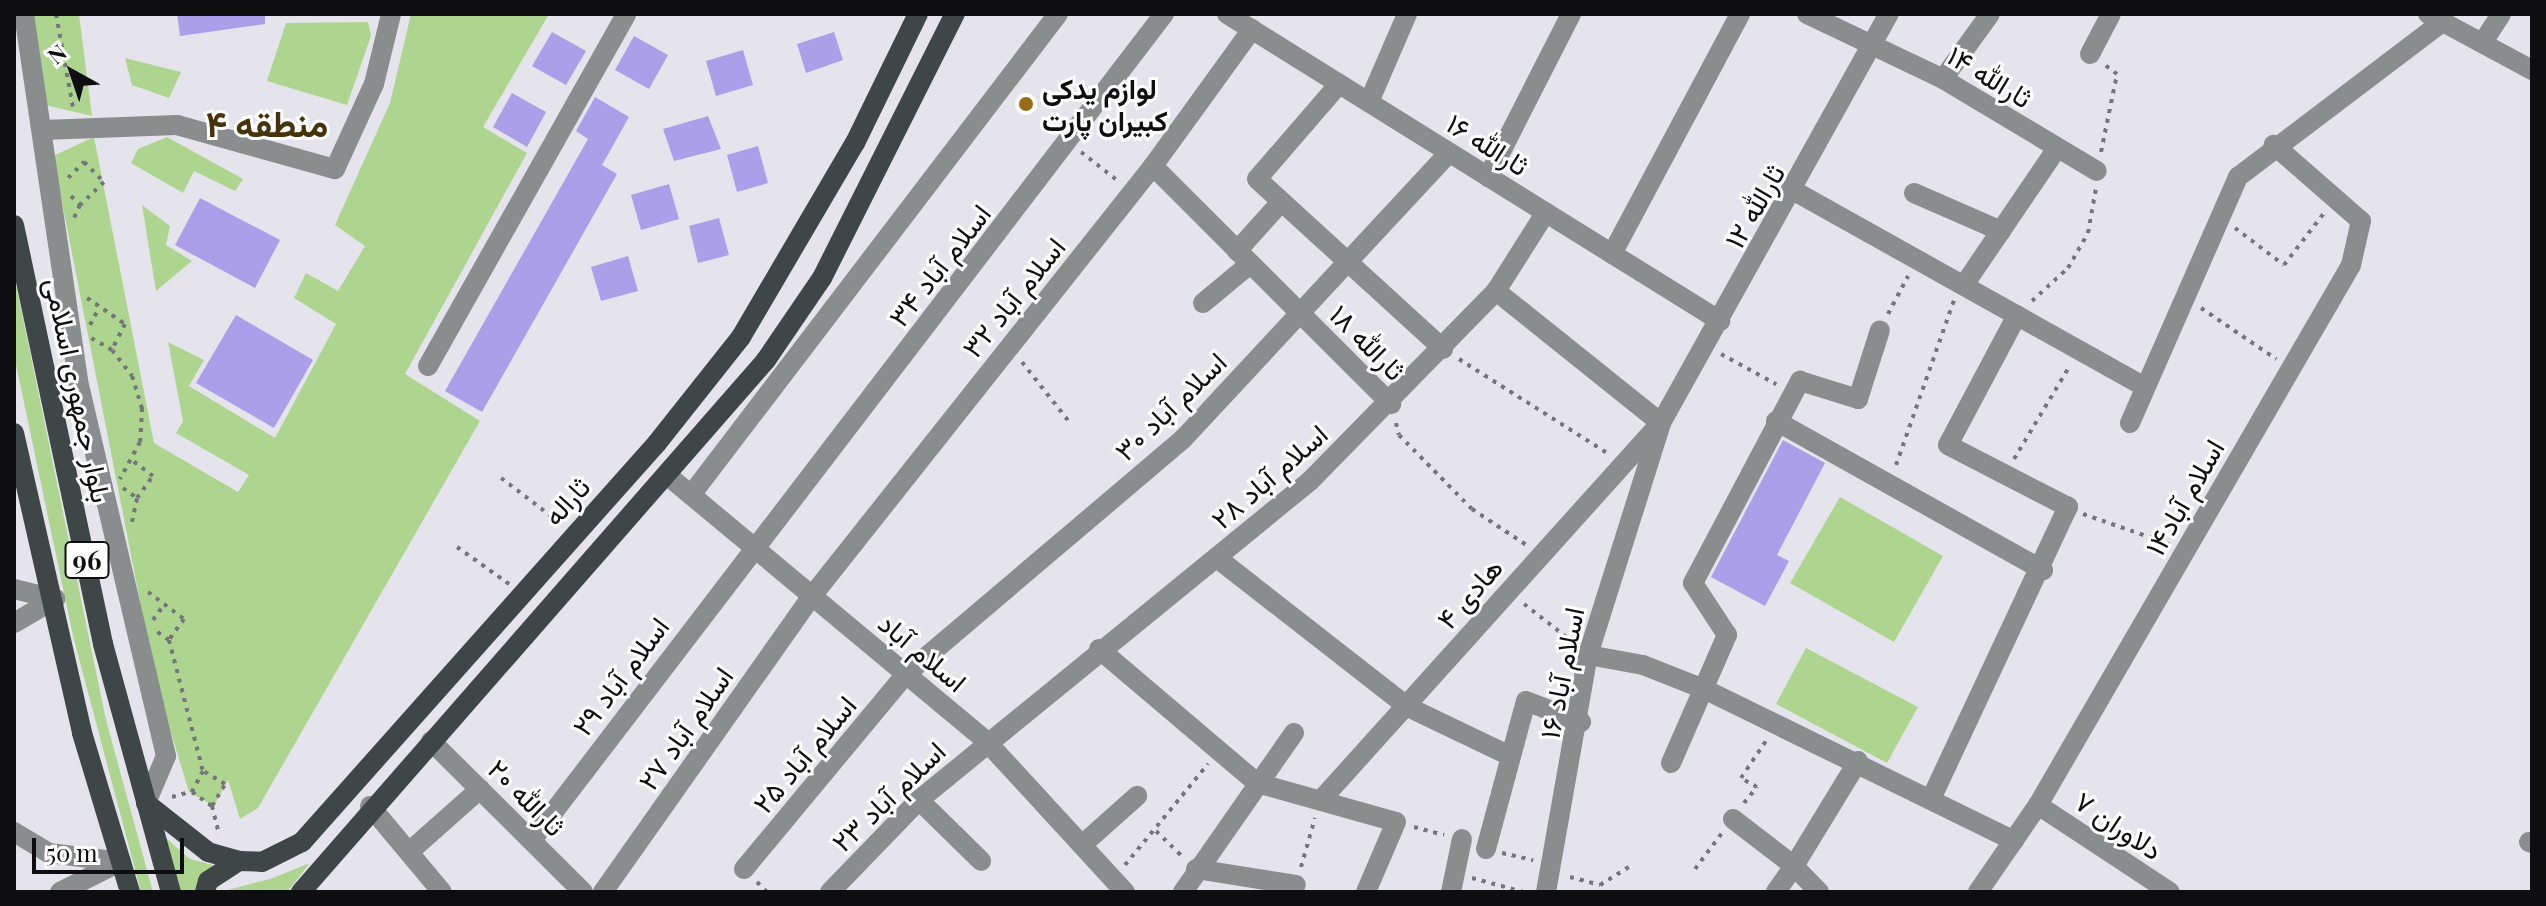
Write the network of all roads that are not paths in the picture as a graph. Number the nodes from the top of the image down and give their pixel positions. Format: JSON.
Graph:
{"nodes":[{"id":1,"x":24,"y":14,"type":"edge"},
{"id":2,"x":391,"y":14,"type":"edge"},
{"id":3,"x":626,"y":14,"type":"edge"},
{"id":4,"x":955,"y":14,"type":"edge"},
{"id":5,"x":1058,"y":14,"type":"edge"},
{"id":6,"x":1164,"y":14,"type":"edge"},
{"id":7,"x":1227,"y":14,"type":"edge"},
{"id":8,"x":1407,"y":14,"type":"edge"},
{"id":9,"x":1571,"y":14,"type":"edge"},
{"id":10,"x":1740,"y":14,"type":"edge"},
{"id":11,"x":1807,"y":14,"type":"edge"},
{"id":12,"x":1889,"y":14,"type":"edge"},
{"id":13,"x":1990,"y":14,"type":"edge"},
{"id":14,"x":2111,"y":14,"type":"edge"},
{"id":15,"x":2501,"y":14,"type":"edge"},
{"id":16,"x":2435,"y":18,"type":"edge"},
{"id":17,"x":914,"y":23,"type":"edge"},
{"id":18,"x":1252,"y":29,"type":"junction"},
{"id":19,"x":1872,"y":42,"type":"junction"},
{"id":20,"x":2483,"y":42,"type":"junction"},
{"id":21,"x":940,"y":47,"type":"junction"},
{"id":22,"x":2090,"y":54,"type":"dead end"},
{"id":23,"x":2532,"y":70,"type":"edge"},
{"id":24,"x":1943,"y":79,"type":"junction"},
{"id":25,"x":1339,"y":84,"type":"junction"},
{"id":26,"x":1369,"y":102,"type":"junction"},
{"id":27,"x":43,"y":130,"type":"junction"},
{"id":28,"x":2274,"y":145,"type":"junction"},
{"id":29,"x":2057,"y":148,"type":"junction"},
{"id":30,"x":1449,"y":153,"type":"junction"},
{"id":31,"x":1153,"y":166,"type":"junction"},
{"id":32,"x":2097,"y":171,"type":"dead end"},
{"id":33,"x":1488,"y":177,"type":"junction"},
{"id":34,"x":1796,"y":192,"type":"junction"},
{"id":35,"x":1914,"y":193,"type":"dead end"},
{"id":36,"x":1281,"y":202,"type":"junction"},
{"id":37,"x":1546,"y":212,"type":"junction"},
{"id":38,"x":14,"y":225,"type":"edge"},
{"id":39,"x":2001,"y":231,"type":"junction"},
{"id":40,"x":1612,"y":254,"type":"junction"},
{"id":41,"x":1243,"y":258,"type":"junction"},
{"id":42,"x":1344,"y":264,"type":"junction"},
{"id":43,"x":1964,"y":285,"type":"junction"},
{"id":44,"x":1496,"y":291,"type":"junction"},
{"id":45,"x":1203,"y":303,"type":"dead end"},
{"id":46,"x":1299,"y":313,"type":"junction"},
{"id":47,"x":2017,"y":315,"type":"junction"},
{"id":48,"x":1720,"y":321,"type":"junction"},
{"id":49,"x":1880,"y":330,"type":"road end"},
{"id":50,"x":1443,"y":349,"type":"junction"},
{"id":51,"x":428,"y":366,"type":"dead end"},
{"id":52,"x":2145,"y":387,"type":"junction"},
{"id":53,"x":1391,"y":404,"type":"junction"},
{"id":54,"x":1776,"y":421,"type":"junction"},
{"id":55,"x":1661,"y":423,"type":"junction"},
{"id":56,"x":2130,"y":423,"type":"dead end"},
{"id":57,"x":14,"y":433,"type":"edge"},
{"id":58,"x":667,"y":475,"type":"junction"},
{"id":59,"x":691,"y":495,"type":"junction"},
{"id":60,"x":753,"y":546,"type":"junction"},
{"id":61,"x":1217,"y":558,"type":"junction"},
{"id":62,"x":2043,"y":570,"type":"junction"},
{"id":63,"x":14,"y":589,"type":"edge"},
{"id":64,"x":812,"y":596,"type":"junction"},
{"id":65,"x":55,"y":599,"type":"junction"},
{"id":66,"x":14,"y":623,"type":"edge"},
{"id":67,"x":1099,"y":649,"type":"junction"},
{"id":68,"x":1588,"y":655,"type":"junction"},
{"id":69,"x":906,"y":674,"type":"junction"},
{"id":70,"x":1704,"y":689,"type":"junction"},
{"id":71,"x":1408,"y":707,"type":"junction"},
{"id":72,"x":1581,"y":722,"type":"junction"},
{"id":73,"x":1294,"y":733,"type":"dead end"},
{"id":74,"x":431,"y":741,"type":"junction"},
{"id":75,"x":987,"y":742,"type":"junction"},
{"id":76,"x":1508,"y":755,"type":"junction"},
{"id":77,"x":1858,"y":761,"type":"junction"},
{"id":78,"x":1671,"y":763,"type":"dead end"},
{"id":79,"x":1257,"y":783,"type":"junction"},
{"id":80,"x":480,"y":789,"type":"junction"},
{"id":81,"x":1137,"y":796,"type":"dead end"},
{"id":82,"x":1931,"y":799,"type":"junction"},
{"id":83,"x":919,"y":800,"type":"junction"},
{"id":84,"x":1321,"y":800,"type":"junction"},
{"id":85,"x":146,"y":803,"type":"junction"},
{"id":86,"x":2038,"y":805,"type":"junction"},
{"id":87,"x":370,"y":806,"type":"junction"},
{"id":88,"x":1733,"y":819,"type":"dead end"},
{"id":89,"x":14,"y":832,"type":"edge"},
{"id":90,"x":1462,"y":839,"type":"road end"},
{"id":91,"x":532,"y":840,"type":"junction"},
{"id":92,"x":2014,"y":841,"type":"junction"},
{"id":93,"x":1082,"y":845,"type":"junction"},
{"id":94,"x":1486,"y":849,"type":"dead end"},
{"id":95,"x":409,"y":852,"type":"junction"},
{"id":96,"x":232,"y":859,"type":"junction"},
{"id":97,"x":981,"y":861,"type":"dead end"},
{"id":98,"x":121,"y":862,"type":"junction"},
{"id":99,"x":1794,"y":866,"type":"junction"},
{"id":100,"x":744,"y":869,"type":"dead end"},
{"id":101,"x":852,"y":869,"type":"junction"},
{"id":102,"x":1196,"y":869,"type":"junction"},
{"id":103,"x":1453,"y":882,"type":"edge"},
{"id":104,"x":1548,"y":882,"type":"edge"},
{"id":105,"x":1119,"y":885,"type":"edge"},
{"id":106,"x":1296,"y":885,"type":"road end"},
{"id":107,"x":2168,"y":891,"type":"edge"},
{"id":108,"x":60,"y":892,"type":"edge"},
{"id":109,"x":130,"y":892,"type":"edge"},
{"id":110,"x":171,"y":892,"type":"edge"},
{"id":111,"x":205,"y":892,"type":"edge"},
{"id":112,"x":301,"y":892,"type":"edge"},
{"id":113,"x":442,"y":892,"type":"edge"},
{"id":114,"x":583,"y":892,"type":"edge"},
{"id":115,"x":603,"y":892,"type":"edge"},
{"id":116,"x":830,"y":892,"type":"edge"},
{"id":117,"x":851,"y":892,"type":"edge"},
{"id":118,"x":1183,"y":892,"type":"edge"},
{"id":119,"x":1366,"y":892,"type":"edge"},
{"id":120,"x":1776,"y":892,"type":"edge"},
{"id":121,"x":1819,"y":892,"type":"edge"},
{"id":122,"x":1978,"y":892,"type":"edge"}],
"edges":[{"from":1,"to":27,"type":"street"},
{"from":2,"to":27,"type":"street"},
{"from":3,"to":51,"type":"street"},
{"from":4,"to":21,"type":"main road","name":"ثاراله"},
{"from":5,"to":59,"type":"street"},
{"from":6,"to":60,"type":"street","name":"اسلام آباد ۳۴"},
{"from":7,"to":18,"type":"street","name":"ثارالله ۱۶"},
{"from":8,"to":26,"type":"street"},
{"from":9,"to":33,"type":"street"},
{"from":10,"to":40,"type":"street"},
{"from":11,"to":19,"type":"street","name":"ثارالله ۱۴"},
{"from":12,"to":19,"type":"street","name":"ثارالله ۱۲"},
{"from":13,"to":24,"type":"street"},
{"from":14,"to":22,"type":"street"},
{"from":15,"to":20,"type":"street"},
{"from":16,"to":20,"type":"street"},
{"from":16,"to":28,"type":"street"},
{"from":17,"to":21,"type":"main road"},
{"from":17,"to":96,"type":"main road","name":"ثاراله"},
{"from":18,"to":25,"type":"street","name":"ثارالله ۱۶"},
{"from":18,"to":31,"type":"street","name":"اسلام آباد ۳۲"},
{"from":19,"to":24,"type":"street","name":"ثارالله ۱۴"},
{"from":19,"to":34,"type":"street","name":"ثارالله ۱۲"},
{"from":20,"to":23,"type":"street"},
{"from":21,"to":58,"type":"main road","name":"ثاراله"},
{"from":24,"to":29,"type":"street","name":"ثارالله ۱۴"},
{"from":25,"to":26,"type":"street","name":"ثارالله ۱۶"},
{"from":25,"to":36,"type":"street"},
{"from":26,"to":30,"type":"street","name":"ثارالله ۱۶"},
{"from":27,"to":85,"type":"street"},
{"from":28,"to":52,"type":"street"},
{"from":28,"to":86,"type":"street","name":"اسلام آباد۱۴"},
{"from":29,"to":32,"type":"street","name":"ثارالله ۱۴"},
{"from":29,"to":39,"type":"street"},
{"from":30,"to":33,"type":"street","name":"ثارالله ۱۶"},
{"from":30,"to":42,"type":"street","name":"اسلام آباد ۳۰"},
{"from":31,"to":41,"type":"street","name":"ثارالله ۱۸"},
{"from":31,"to":64,"type":"street","name":"اسلام آباد ۳۲"},
{"from":33,"to":37,"type":"street","name":"ثارالله ۱۶"},
{"from":34,"to":43,"type":"street"},
{"from":34,"to":48,"type":"street","name":"ثارالله ۱۲"},
{"from":35,"to":39,"type":"street"},
{"from":36,"to":41,"type":"street"},
{"from":36,"to":42,"type":"street"},
{"from":37,"to":40,"type":"street","name":"ثارالله ۱۶"},
{"from":37,"to":44,"type":"street","name":"اسلام آباد ۲۸"},
{"from":38,"to":85,"type":"main road","name":"بلوار جمهوری اسلامی","number":"96"},
{"from":39,"to":43,"type":"street"},
{"from":40,"to":48,"type":"street","name":"ثارالله ۱۶"},
{"from":41,"to":45,"type":"street"},
{"from":41,"to":46,"type":"street","name":"ثارالله ۱۸"},
{"from":42,"to":46,"type":"street","name":"اسلام آباد ۳۰"},
{"from":42,"to":50,"type":"street"},
{"from":43,"to":47,"type":"street"},
{"from":44,"to":50,"type":"street","name":"اسلام آباد ۲۸"},
{"from":44,"to":55,"type":"street"},
{"from":46,"to":53,"type":"street","name":"ثارالله ۱۸"},
{"from":46,"to":69,"type":"street","name":"اسلام آباد ۳۰"},
{"from":47,"to":52,"type":"street"},
{"from":47,"to":62,"type":"street"},
{"from":48,"to":55,"type":"street","name":"ثارالله ۱۲"},
{"from":49,"to":54,"type":"street"},
{"from":50,"to":53,"type":"street","name":"اسلام آباد ۲۸"},
{"from":52,"to":56,"type":"street"},
{"from":53,"to":61,"type":"street","name":"اسلام آباد ۲۸"},
{"from":54,"to":62,"type":"street"},
{"from":54,"to":70,"type":"street"},
{"from":55,"to":68,"type":"street","name":"اسلام آباد ۱۶"},
{"from":55,"to":71,"type":"street","name":"هادی ۴"},
{"from":57,"to":65,"type":"main road","number":"96"},
{"from":58,"to":59,"type":"street","name":"اسلام آباد"},
{"from":58,"to":74,"type":"main road","name":"ثاراله"},
{"from":59,"to":60,"type":"street","name":"اسلام آباد"},
{"from":60,"to":64,"type":"street","name":"اسلام آباد"},
{"from":60,"to":91,"type":"street","name":"اسلام آباد ۲۹"},
{"from":61,"to":67,"type":"street","name":"اسلام آباد ۲۸"},
{"from":61,"to":71,"type":"street"},
{"from":62,"to":82,"type":"street"},
{"from":63,"to":65,"type":"street"},
{"from":64,"to":69,"type":"street","name":"اسلام آباد"},
{"from":64,"to":115,"type":"street","name":"اسلام آباد ۲۷"},
{"from":65,"to":66,"type":"street"},
{"from":65,"to":98,"type":"main road","number":"96"},
{"from":67,"to":75,"type":"street","name":"اسلام آباد ۲۸"},
{"from":67,"to":79,"type":"street"},
{"from":68,"to":70,"type":"street"},
{"from":68,"to":72,"type":"street","name":"اسلام آباد ۱۶"},
{"from":69,"to":75,"type":"street","name":"اسلام آباد"},
{"from":69,"to":100,"type":"street","name":"اسلام آباد ۲۵"},
{"from":70,"to":77,"type":"street"},
{"from":70,"to":78,"type":"street"},
{"from":71,"to":76,"type":"street"},
{"from":71,"to":84,"type":"street","name":"هادی ۴"},
{"from":72,"to":76,"type":"street"},
{"from":72,"to":104,"type":"street","name":"اسلام آباد ۱۶"},
{"from":73,"to":79,"type":"street"},
{"from":74,"to":80,"type":"street","name":"ثارالله ۲۰"},
{"from":74,"to":87,"type":"main road","name":"ثاراله"},
{"from":75,"to":83,"type":"street","name":"اسلام آباد ۲۳"},
{"from":75,"to":93,"type":"street","name":"اسلام آباد"},
{"from":76,"to":94,"type":"street"},
{"from":77,"to":82,"type":"street"},
{"from":77,"to":99,"type":"street"},
{"from":79,"to":84,"type":"street"},
{"from":79,"to":102,"type":"street"},
{"from":80,"to":91,"type":"street","name":"ثارالله ۲۰"},
{"from":80,"to":95,"type":"street"},
{"from":81,"to":93,"type":"street"},
{"from":82,"to":92,"type":"street"},
{"from":83,"to":97,"type":"street"},
{"from":83,"to":101,"type":"street","name":"اسلام آباد ۲۳"},
{"from":84,"to":119,"type":"street"},
{"from":85,"to":96,"type":"main road"},
{"from":85,"to":110,"type":"main road","name":"بلوار جمهوری اسلامی","number":"96"},
{"from":86,"to":92,"type":"street","name":"اسلام آباد۱۴"},
{"from":86,"to":107,"type":"street","name":"دلاوران ۷"},
{"from":87,"to":95,"type":"street"},
{"from":87,"to":112,"type":"main road","name":"ثاراله"},
{"from":88,"to":99,"type":"street"},
{"from":89,"to":98,"type":"street"},
{"from":90,"to":103,"type":"street"},
{"from":91,"to":114,"type":"street","name":"ثارالله ۲۰"},
{"from":92,"to":122,"type":"street","name":"اسلام آباد۱۴"},
{"from":93,"to":105,"type":"street","name":"اسلام آباد"},
{"from":95,"to":113,"type":"street"},
{"from":96,"to":111,"type":"main road"},
{"from":98,"to":108,"type":"street"},
{"from":98,"to":109,"type":"main road","number":"96"},
{"from":99,"to":120,"type":"street"},
{"from":99,"to":121,"type":"street"},
{"from":101,"to":116,"type":"street","name":"اسلام آباد ۲۳"},
{"from":101,"to":117,"type":"street"},
{"from":102,"to":106,"type":"street"},
{"from":102,"to":118,"type":"street"}]}
